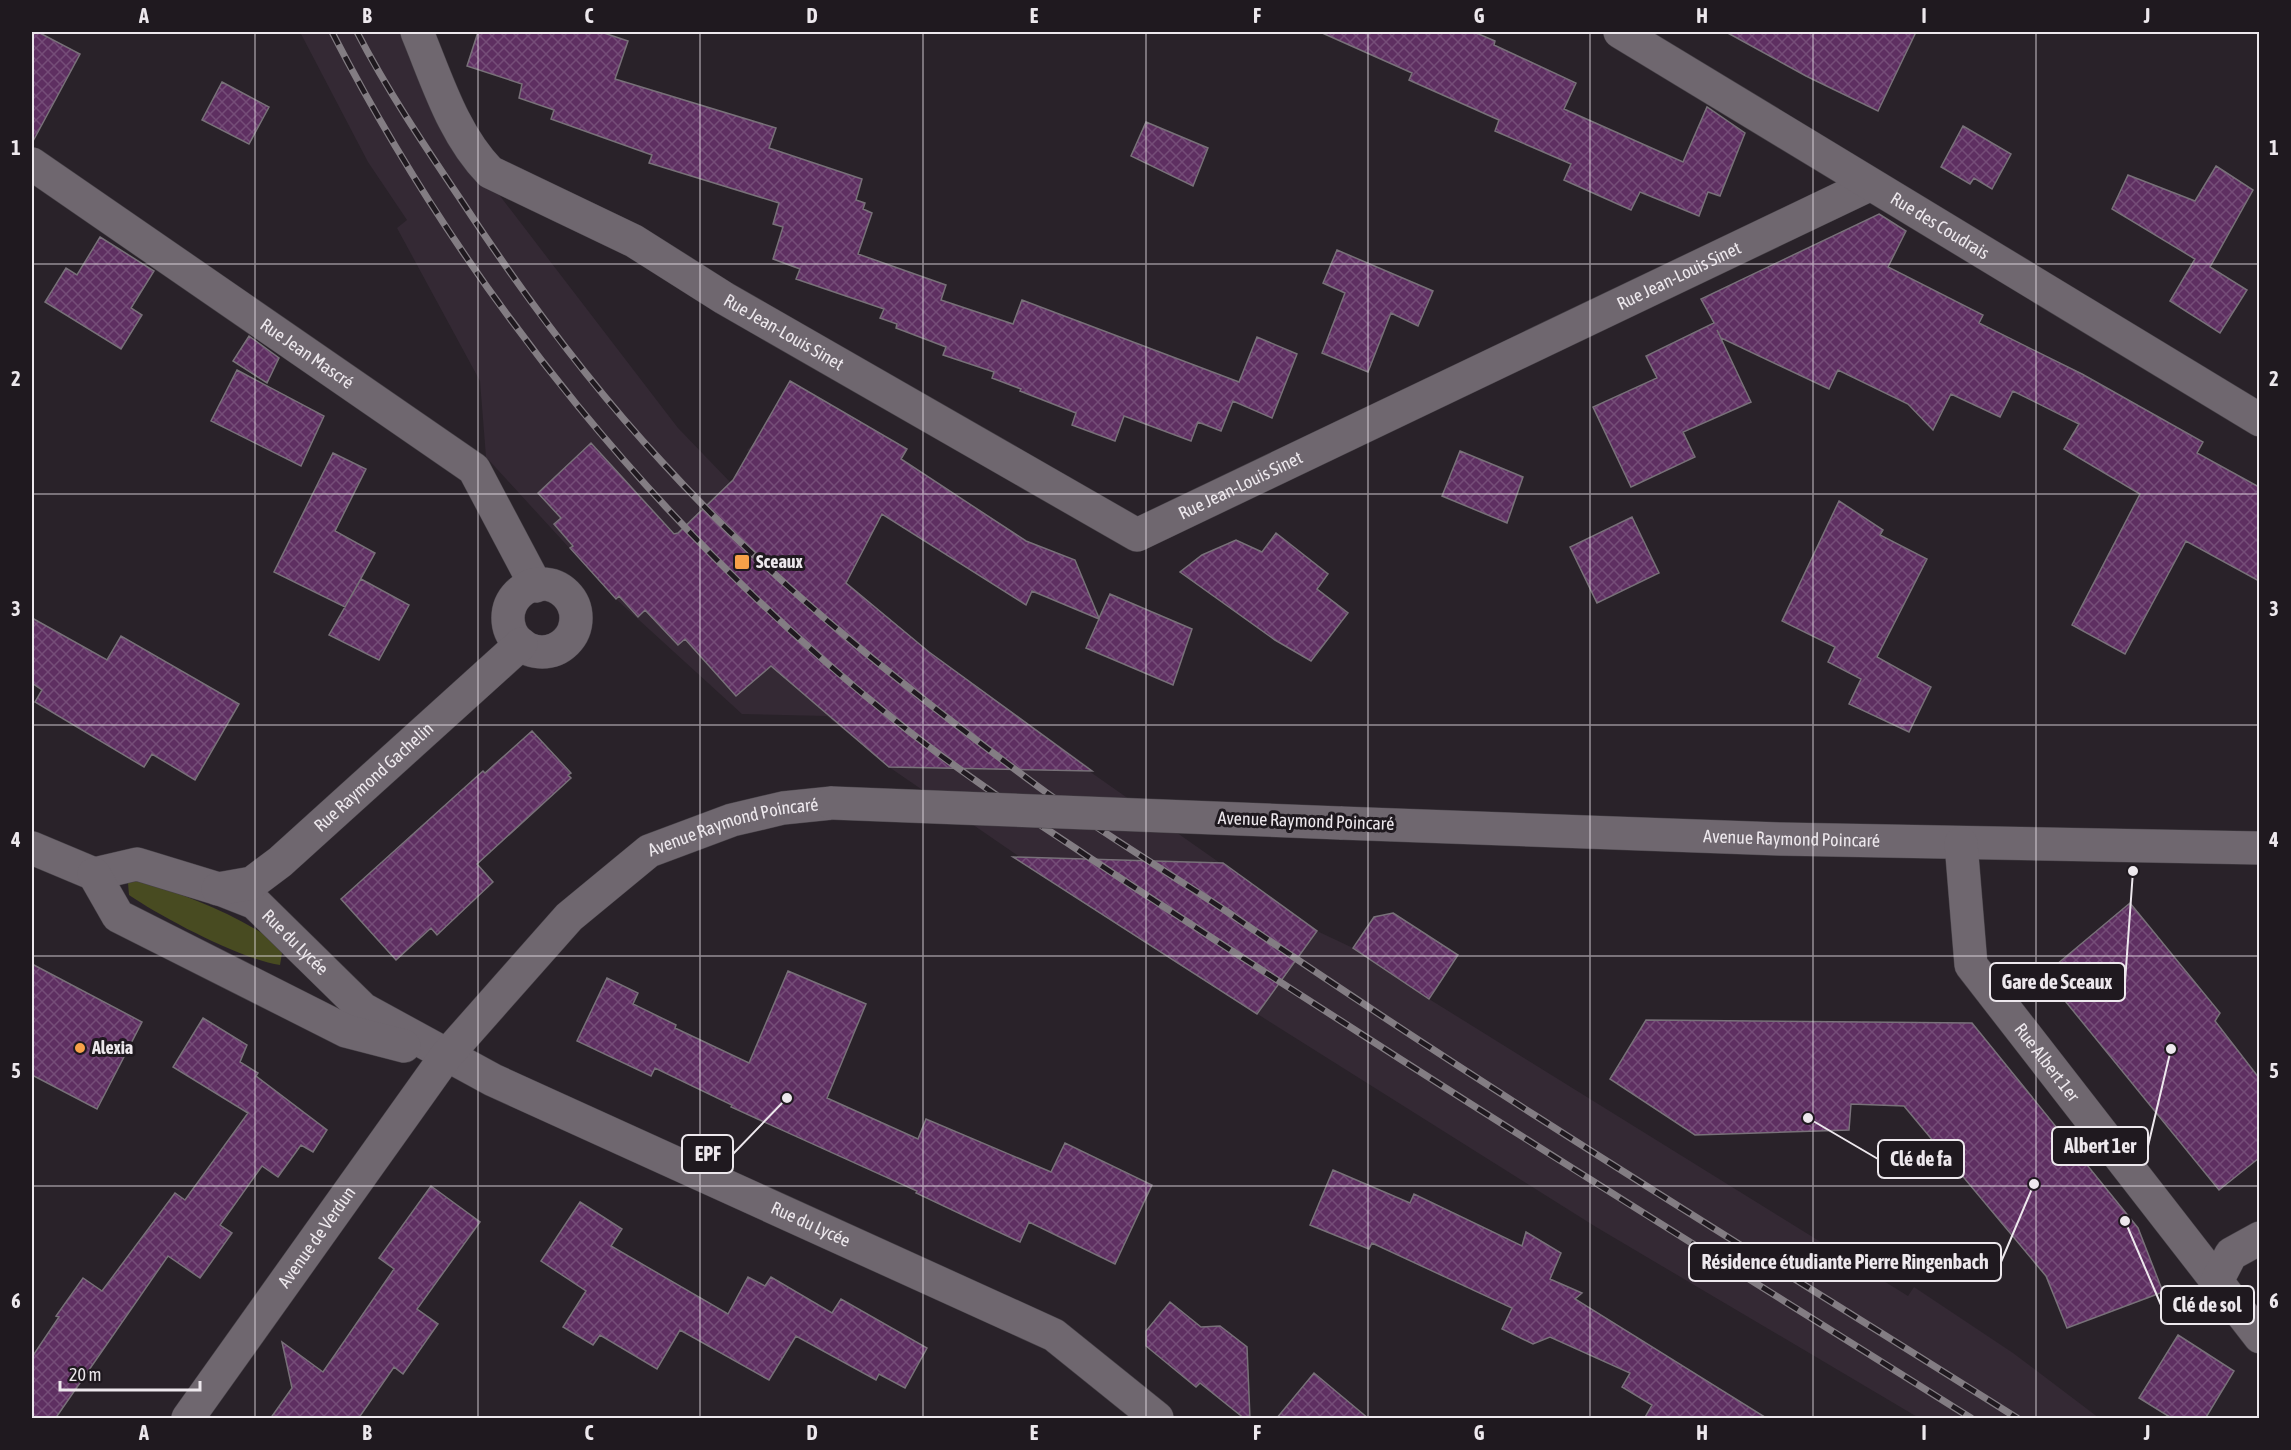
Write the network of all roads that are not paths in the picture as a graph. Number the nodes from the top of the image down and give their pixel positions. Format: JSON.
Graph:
{"nodes":[{"id":1,"x":417,"y":32,"type":"edge"},
{"id":2,"x":1620,"y":32,"type":"edge"},
{"id":3,"x":32,"y":164,"type":"edge"},
{"id":4,"x":1869,"y":185,"type":"junction"},
{"id":5,"x":2259,"y":420,"type":"edge"},
{"id":6,"x":536,"y":586,"type":"junction"},
{"id":7,"x":521,"y":644,"type":"junction"},
{"id":8,"x":1960,"y":843,"type":"junction"},
{"id":9,"x":32,"y":848,"type":"edge"},
{"id":10,"x":2259,"y":848,"type":"edge"},
{"id":11,"x":94,"y":874,"type":"junction"},
{"id":12,"x":218,"y":888,"type":"junction"},
{"id":13,"x":446,"y":1056,"type":"junction"},
{"id":14,"x":2259,"y":1238,"type":"edge"},
{"id":15,"x":2216,"y":1283,"type":"junction"},
{"id":16,"x":2259,"y":1337,"type":"edge"},
{"id":17,"x":188,"y":1419,"type":"edge"},
{"id":18,"x":1157,"y":1419,"type":"edge"}],
"edges":[{"from":1,"to":4,"type":"street","name":"Rue Jean-Louis Sinet"},
{"from":2,"to":4,"type":"street","name":"Rue des Coudrais"},
{"from":3,"to":6,"type":"street","name":"Rue Jean Mascré"},
{"from":4,"to":5,"type":"street","name":"Rue des Coudrais"},
{"from":6,"to":7,"type":"street"},
{"from":6,"to":7,"type":"street"},
{"from":7,"to":12,"type":"street","name":"Rue Raymond Gachelin"},
{"from":8,"to":10,"type":"street","name":"Avenue Raymond Poincaré"},
{"from":8,"to":13,"type":"street","name":"Avenue Raymond Poincaré","bridge":true},
{"from":8,"to":15,"type":"street","name":"Rue Albert 1er"},
{"from":9,"to":11,"type":"street"},
{"from":11,"to":12,"type":"street","name":"Rue du Lycée"},
{"from":11,"to":13,"type":"street","name":"Rue du Lycée"},
{"from":12,"to":13,"type":"street","name":"Rue du Lycée"},
{"from":13,"to":17,"type":"street","name":"Avenue de Verdun"},
{"from":13,"to":18,"type":"street","name":"Rue du Lycée"},
{"from":14,"to":15,"type":"street"},
{"from":15,"to":16,"type":"street","name":"Rue Albert 1er"}]}
